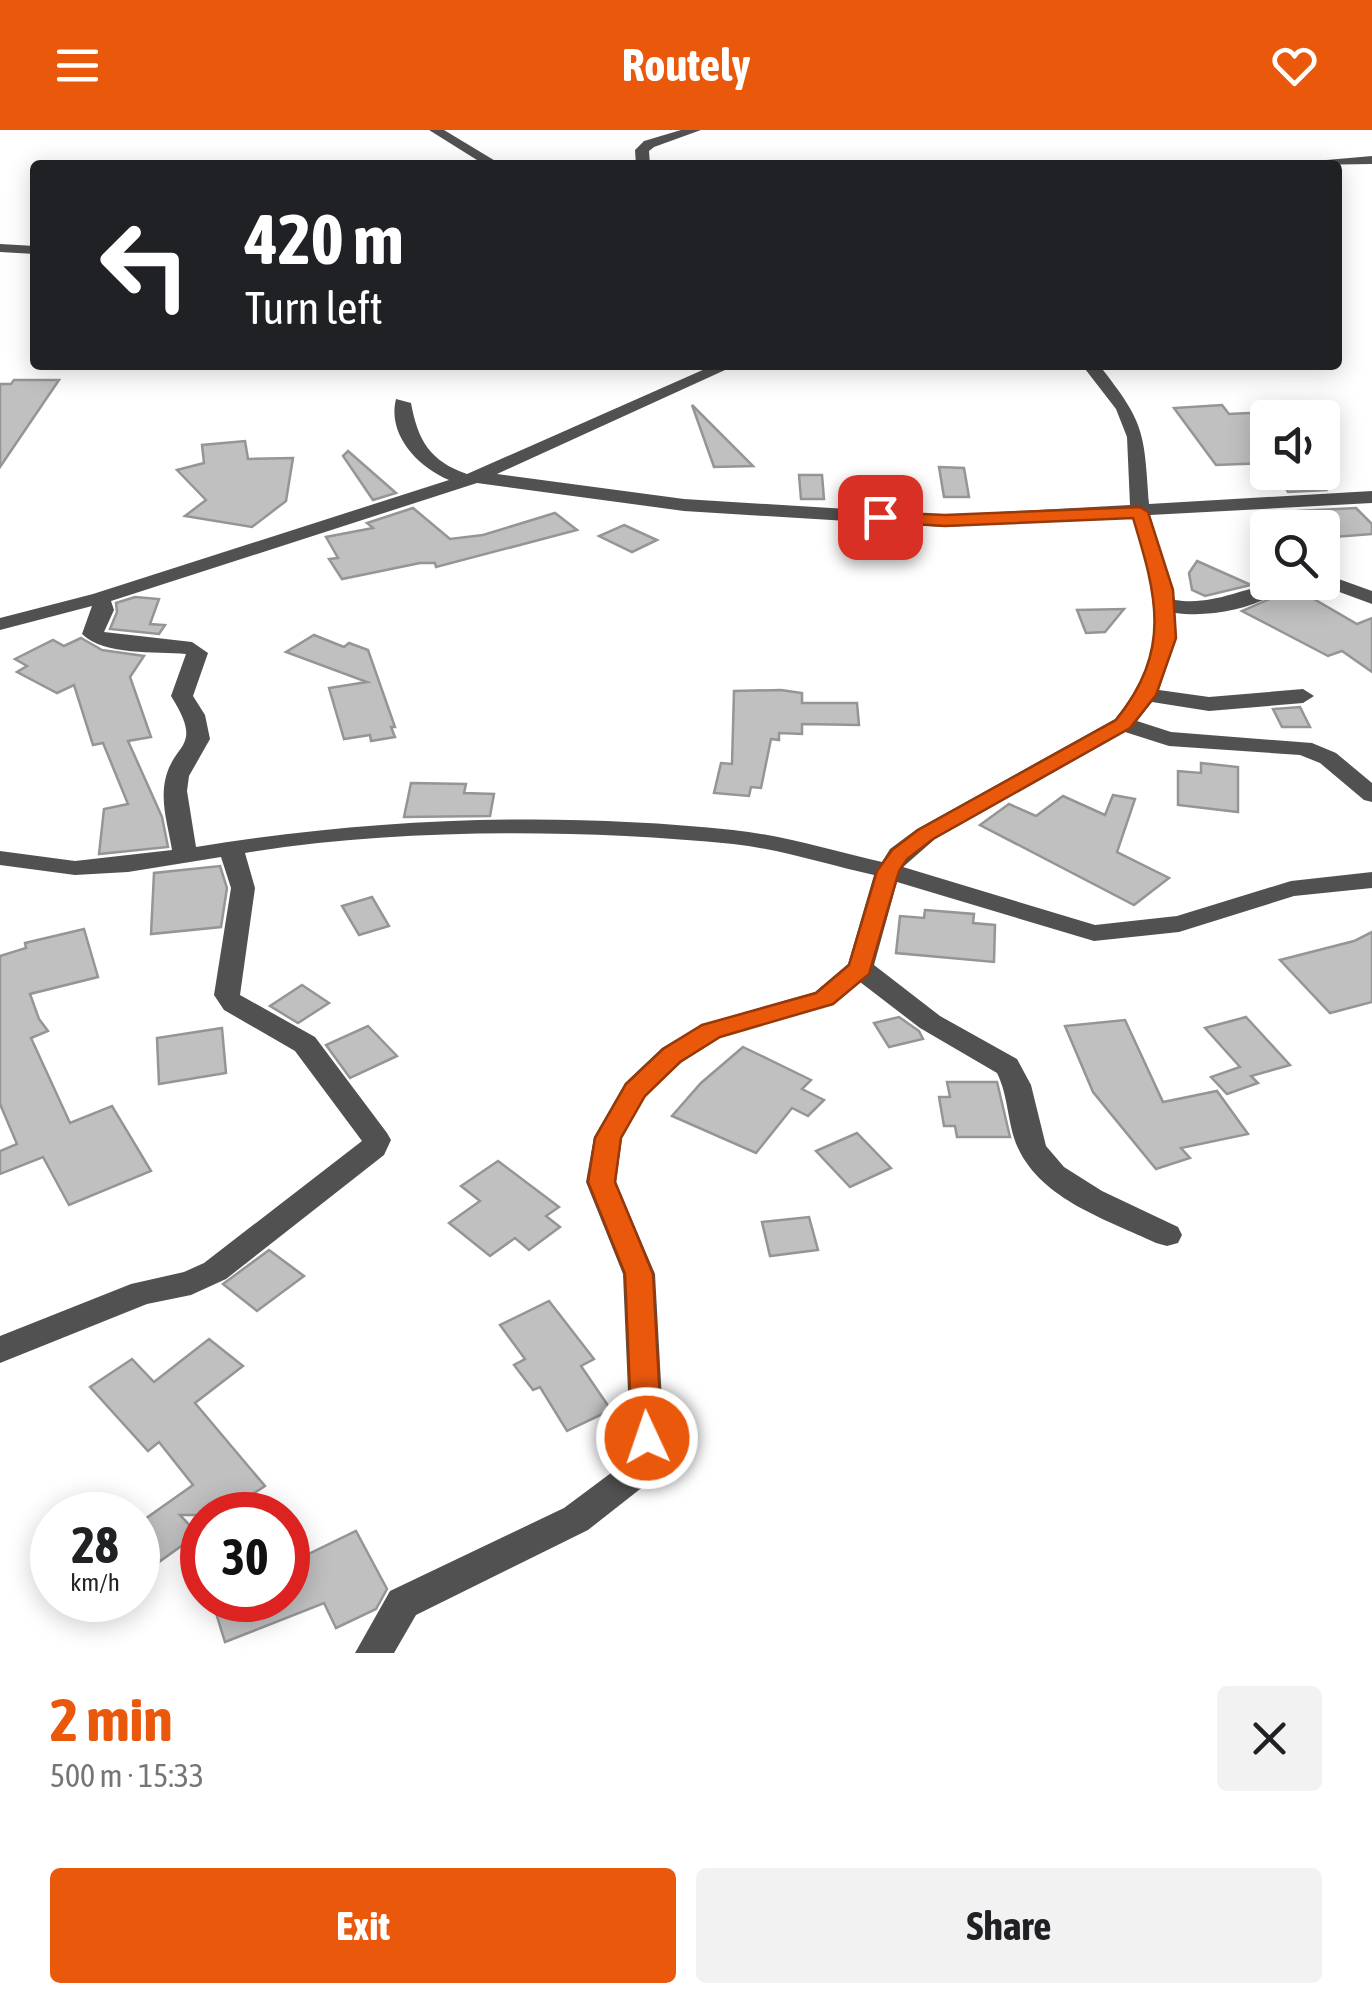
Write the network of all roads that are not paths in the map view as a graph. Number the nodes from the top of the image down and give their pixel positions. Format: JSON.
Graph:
{"nodes":[{"id":1,"x":435,"y":130,"type":"edge"},
{"id":2,"x":694,"y":130,"type":"edge"},
{"id":3,"x":486,"y":160,"type":"edge"},
{"id":4,"x":643,"y":160,"type":"edge"},
{"id":5,"x":1372,"y":160,"type":"edge"},
{"id":6,"x":1342,"y":163,"type":"edge"},
{"id":7,"x":0,"y":248,"type":"edge"},
{"id":8,"x":30,"y":250,"type":"edge"},
{"id":9,"x":717,"y":370,"type":"edge"},
{"id":10,"x":1094,"y":370,"type":"edge"},
{"id":11,"x":402,"y":403,"type":"dead end"},
{"id":12,"x":472,"y":479,"type":"junction"},
{"id":13,"x":1372,"y":496,"type":"edge"},
{"id":14,"x":1140,"y":512,"type":"junction"},
{"id":15,"x":1340,"y":586,"type":"edge"},
{"id":16,"x":1250,"y":596,"type":"edge"},
{"id":17,"x":100,"y":598,"type":"junction"},
{"id":18,"x":1372,"y":598,"type":"edge"},
{"id":19,"x":1164,"y":604,"type":"junction"},
{"id":20,"x":0,"y":624,"type":"edge"},
{"id":21,"x":1146,"y":695,"type":"junction"},
{"id":22,"x":1303,"y":696,"type":"dead end"},
{"id":23,"x":1123,"y":724,"type":"junction"},
{"id":24,"x":1372,"y":795,"type":"edge"},
{"id":25,"x":231,"y":848,"type":"junction"},
{"id":26,"x":185,"y":856,"type":"junction"},
{"id":27,"x":0,"y":858,"type":"edge"},
{"id":28,"x":888,"y":871,"type":"junction"},
{"id":29,"x":1372,"y":880,"type":"edge"},
{"id":30,"x":860,"y":968,"type":"junction"},
{"id":31,"x":1167,"y":1234,"type":"dead end"},
{"id":32,"x":0,"y":1350,"type":"edge"},
{"id":33,"x":374,"y":1653,"type":"edge"}],
"edges":[{"from":1,"to":3,"type":"street"},
{"from":2,"to":4,"type":"street"},
{"from":5,"to":6,"type":"street"},
{"from":7,"to":8,"type":"street"},
{"from":9,"to":12,"type":"street"},
{"from":10,"to":14,"type":"street"},
{"from":11,"to":12,"type":"street"},
{"from":12,"to":14,"type":"street"},
{"from":12,"to":17,"type":"street"},
{"from":13,"to":14,"type":"street"},
{"from":14,"to":19,"type":"street"},
{"from":15,"to":18,"type":"street"},
{"from":16,"to":19,"type":"street"},
{"from":17,"to":20,"type":"street"},
{"from":17,"to":26,"type":"street"},
{"from":19,"to":21,"type":"street"},
{"from":21,"to":22,"type":"street"},
{"from":21,"to":23,"type":"street"},
{"from":23,"to":24,"type":"street"},
{"from":23,"to":28,"type":"street"},
{"from":25,"to":26,"type":"street"},
{"from":25,"to":28,"type":"street"},
{"from":25,"to":32,"type":"street"},
{"from":26,"to":27,"type":"street"},
{"from":28,"to":29,"type":"street"},
{"from":28,"to":30,"type":"street"},
{"from":30,"to":31,"type":"street"},
{"from":30,"to":33,"type":"street"}]}
